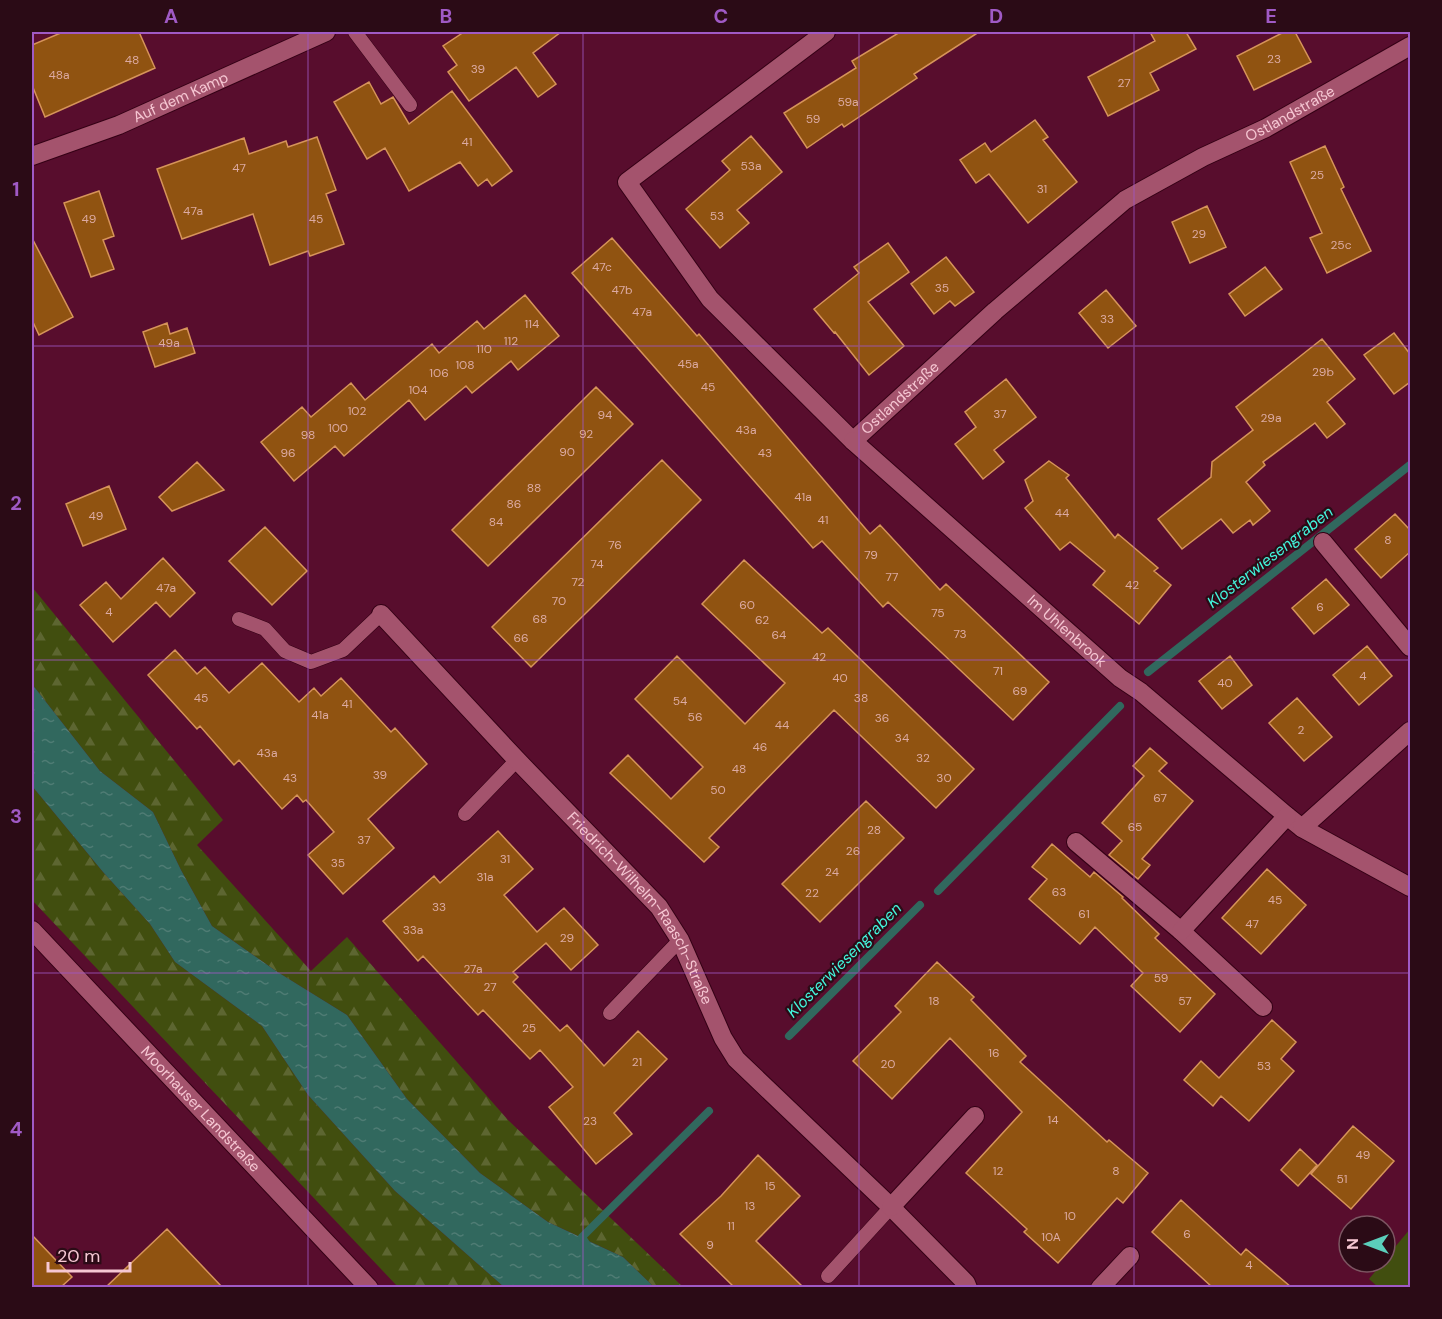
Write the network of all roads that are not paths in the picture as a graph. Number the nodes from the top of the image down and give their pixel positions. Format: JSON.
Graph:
{"nodes":[{"id":1,"x":326,"y":32,"type":"edge"},
{"id":2,"x":355,"y":32,"type":"edge"},
{"id":3,"x":826,"y":32,"type":"edge"},
{"id":4,"x":1410,"y":46,"type":"edge"},
{"id":5,"x":410,"y":105,"type":"dead end"},
{"id":6,"x":32,"y":156,"type":"edge"},
{"id":7,"x":853,"y":441,"type":"junction"},
{"id":8,"x":1323,"y":542,"type":"dead end"},
{"id":9,"x":381,"y":614,"type":"joint"},
{"id":10,"x":239,"y":619,"type":"dead end"},
{"id":11,"x":1410,"y":647,"type":"edge"},
{"id":12,"x":1410,"y":731,"type":"edge"},
{"id":13,"x":517,"y":760,"type":"junction"},
{"id":14,"x":465,"y":814,"type":"dead end"},
{"id":15,"x":1287,"y":816,"type":"junction"},
{"id":16,"x":1302,"y":828,"type":"junction"},
{"id":17,"x":1076,"y":842,"type":"dead end"},
{"id":18,"x":1410,"y":887,"type":"edge"},
{"id":19,"x":32,"y":930,"type":"edge"},
{"id":20,"x":1180,"y":931,"type":"junction"},
{"id":21,"x":680,"y":939,"type":"junction"},
{"id":22,"x":1263,"y":1007,"type":"dead end"},
{"id":23,"x":610,"y":1013,"type":"dead end"},
{"id":24,"x":975,"y":1116,"type":"dead end"},
{"id":25,"x":891,"y":1207,"type":"junction"},
{"id":26,"x":1130,"y":1256,"type":"dead end"},
{"id":27,"x":828,"y":1276,"type":"dead end"},
{"id":28,"x":369,"y":1287,"type":"edge"},
{"id":29,"x":968,"y":1287,"type":"edge"},
{"id":30,"x":1100,"y":1287,"type":"edge"}],
"edges":[{"from":1,"to":6,"type":"street","name":"Auf dem Kamp"},
{"from":2,"to":5,"type":"lane"},
{"from":3,"to":7,"type":"street","name":"Ostlandstraße"},
{"from":4,"to":7,"type":"street","name":"Ostlandstraße"},
{"from":7,"to":15,"type":"street","name":"Im Uhlenbrook"},
{"from":8,"to":11,"type":"street"},
{"from":9,"to":10,"type":"lane"},
{"from":9,"to":13,"type":"street","name":"Friedrich-Wilhelm-Raasch-Straße"},
{"from":12,"to":16,"type":"street"},
{"from":13,"to":14,"type":"lane"},
{"from":13,"to":21,"type":"street","name":"Friedrich-Wilhelm-Raasch-Straße"},
{"from":15,"to":16,"type":"street","name":"Im Uhlenbrook"},
{"from":15,"to":20,"type":"street"},
{"from":16,"to":18,"type":"street","name":"Im Uhlenbrook"},
{"from":17,"to":20,"type":"street"},
{"from":19,"to":28,"type":"street","name":"Moorhauser Landstraße"},
{"from":20,"to":22,"type":"street"},
{"from":21,"to":23,"type":"lane"},
{"from":21,"to":25,"type":"street","name":"Friedrich-Wilhelm-Raasch-Straße"},
{"from":24,"to":25,"type":"street"},
{"from":25,"to":27,"type":"lane"},
{"from":25,"to":29,"type":"street","name":"Friedrich-Wilhelm-Raasch-Straße"},
{"from":26,"to":30,"type":"street"}]}
